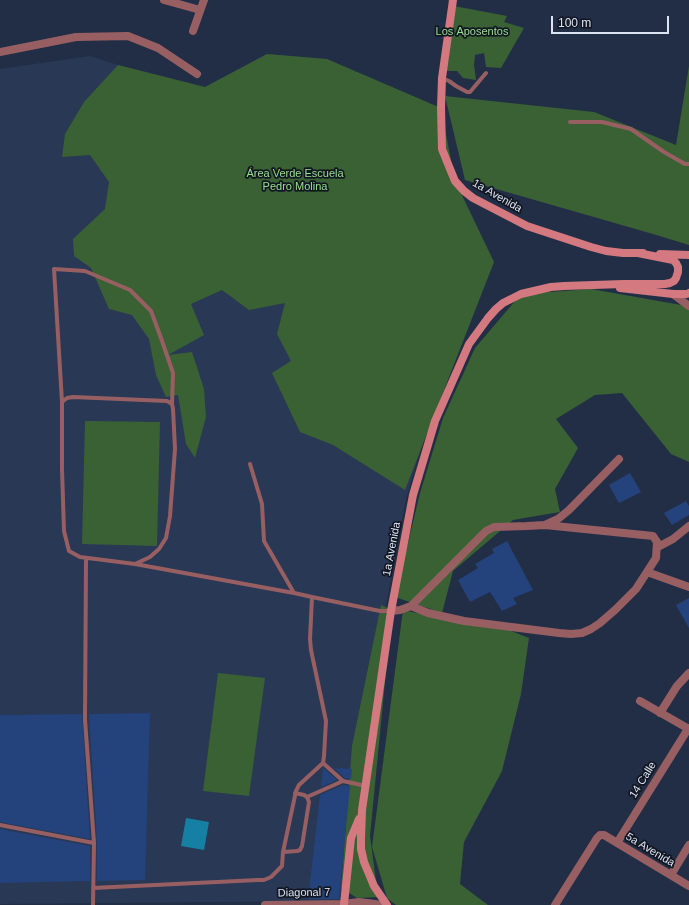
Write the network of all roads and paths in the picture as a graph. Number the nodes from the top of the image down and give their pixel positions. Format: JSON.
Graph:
{"nodes":[{"id":1,"x":164,"y":0,"type":"edge"},
{"id":2,"x":204,"y":0,"type":"edge"},
{"id":3,"x":453,"y":0,"type":"edge"},
{"id":4,"x":200,"y":10,"type":"junction"},
{"id":5,"x":193,"y":31,"type":"dead end"},
{"id":6,"x":0,"y":52,"type":"edge"},
{"id":7,"x":486,"y":73,"type":"dead end"},
{"id":8,"x":197,"y":74,"type":"dead end"},
{"id":9,"x":442,"y":78,"type":"junction"},
{"id":10,"x":570,"y":122,"type":"dead end"},
{"id":11,"x":689,"y":164,"type":"edge"},
{"id":12,"x":638,"y":253,"type":"junction"},
{"id":13,"x":689,"y":255,"type":"edge"},
{"id":14,"x":591,"y":285,"type":"junction"},
{"id":15,"x":689,"y":293,"type":"edge"},
{"id":16,"x":674,"y":294,"type":"junction"},
{"id":17,"x":689,"y":306,"type":"edge"},
{"id":18,"x":62,"y":402,"type":"junction"},
{"id":19,"x":172,"y":404,"type":"junction"},
{"id":20,"x":619,"y":459,"type":"dead end"},
{"id":21,"x":250,"y":464,"type":"dead end"},
{"id":22,"x":544,"y":525,"type":"junction"},
{"id":23,"x":689,"y":526,"type":"edge"},
{"id":24,"x":658,"y":547,"type":"junction"},
{"id":25,"x":86,"y":558,"type":"junction"},
{"id":26,"x":135,"y":564,"type":"junction"},
{"id":27,"x":647,"y":572,"type":"junction"},
{"id":28,"x":689,"y":587,"type":"edge"},
{"id":29,"x":294,"y":593,"type":"junction"},
{"id":30,"x":312,"y":597,"type":"junction"},
{"id":31,"x":411,"y":606,"type":"junction"},
{"id":32,"x":391,"y":611,"type":"junction"},
{"id":33,"x":689,"y":673,"type":"edge"},
{"id":34,"x":640,"y":701,"type":"dead end"},
{"id":35,"x":660,"y":713,"type":"junction"},
{"id":36,"x":689,"y":729,"type":"edge"},
{"id":37,"x":323,"y":763,"type":"junction"},
{"id":38,"x":344,"y":781,"type":"junction"},
{"id":39,"x":366,"y":786,"type":"junction"},
{"id":40,"x":295,"y":793,"type":"junction"},
{"id":41,"x":307,"y":797,"type":"junction"},
{"id":42,"x":362,"y":810,"type":"junction"},
{"id":43,"x":0,"y":825,"type":"edge"},
{"id":44,"x":94,"y":843,"type":"junction"},
{"id":45,"x":617,"y":843,"type":"junction"},
{"id":46,"x":689,"y":845,"type":"edge"},
{"id":47,"x":282,"y":852,"type":"junction"},
{"id":48,"x":671,"y":875,"type":"junction"},
{"id":49,"x":689,"y":886,"type":"edge"},
{"id":50,"x":93,"y":888,"type":"junction"},
{"id":51,"x":343,"y":904,"type":"edge"},
{"id":52,"x":93,"y":905,"type":"edge"},
{"id":53,"x":265,"y":905,"type":"edge"},
{"id":54,"x":287,"y":905,"type":"edge"},
{"id":55,"x":379,"y":905,"type":"edge"},
{"id":56,"x":387,"y":905,"type":"edge"},
{"id":57,"x":555,"y":905,"type":"edge"}],
"edges":[{"from":1,"to":4,"type":"street"},
{"from":2,"to":4,"type":"street"},
{"from":3,"to":9,"type":"main road","name":"1a Avenida"},
{"from":4,"to":5,"type":"street"},
{"from":6,"to":8,"type":"street"},
{"from":7,"to":9,"type":"lane"},
{"from":9,"to":12,"type":"main road","name":"1a Avenida"},
{"from":10,"to":11,"type":"lane"},
{"from":12,"to":13,"type":"main road","name":"1a Avenida"},
{"from":12,"to":14,"type":"main road","name":"1a Avenida"},
{"from":14,"to":16,"type":"main road","name":"1a Avenida"},
{"from":14,"to":32,"type":"main road","name":"1a Avenida"},
{"from":15,"to":16,"type":"main road","name":"1a Avenida"},
{"from":16,"to":17,"type":"street"},
{"from":18,"to":19,"type":"lane"},
{"from":18,"to":19,"type":"lane"},
{"from":18,"to":25,"type":"lane"},
{"from":19,"to":26,"type":"lane"},
{"from":20,"to":22,"type":"street"},
{"from":21,"to":29,"type":"lane"},
{"from":22,"to":24,"type":"street"},
{"from":22,"to":31,"type":"street"},
{"from":23,"to":24,"type":"street"},
{"from":24,"to":27,"type":"street"},
{"from":25,"to":26,"type":"lane"},
{"from":25,"to":44,"type":"lane"},
{"from":26,"to":29,"type":"lane"},
{"from":27,"to":28,"type":"street"},
{"from":27,"to":31,"type":"street"},
{"from":29,"to":30,"type":"lane"},
{"from":30,"to":32,"type":"lane"},
{"from":30,"to":37,"type":"lane"},
{"from":31,"to":32,"type":"street"},
{"from":32,"to":39,"type":"main road","name":"1a Avenida"},
{"from":33,"to":35,"type":"street"},
{"from":34,"to":35,"type":"street"},
{"from":35,"to":36,"type":"street"},
{"from":36,"to":45,"type":"street","name":"14 Calle"},
{"from":37,"to":38,"type":"lane"},
{"from":37,"to":40,"type":"lane"},
{"from":38,"to":39,"type":"lane"},
{"from":38,"to":41,"type":"lane"},
{"from":39,"to":42,"type":"main road","name":"1a Avenida"},
{"from":40,"to":41,"type":"lane"},
{"from":40,"to":47,"type":"lane"},
{"from":41,"to":47,"type":"lane"},
{"from":42,"to":51,"type":"main road"},
{"from":42,"to":56,"type":"main road","name":"1a Avenida"},
{"from":43,"to":44,"type":"lane"},
{"from":44,"to":50,"type":"lane"},
{"from":45,"to":48,"type":"street","name":"5a Avenida"},
{"from":45,"to":57,"type":"street","name":"5a Avenida"},
{"from":46,"to":48,"type":"street"},
{"from":47,"to":50,"type":"lane"},
{"from":48,"to":49,"type":"street","name":"5a Avenida"},
{"from":50,"to":52,"type":"lane"},
{"from":51,"to":54,"type":"street","name":"Diagonal 7"},
{"from":51,"to":55,"type":"street","name":"Diagonal 7"},
{"from":53,"to":54,"type":"street","name":"Diagonal 7"}]}
